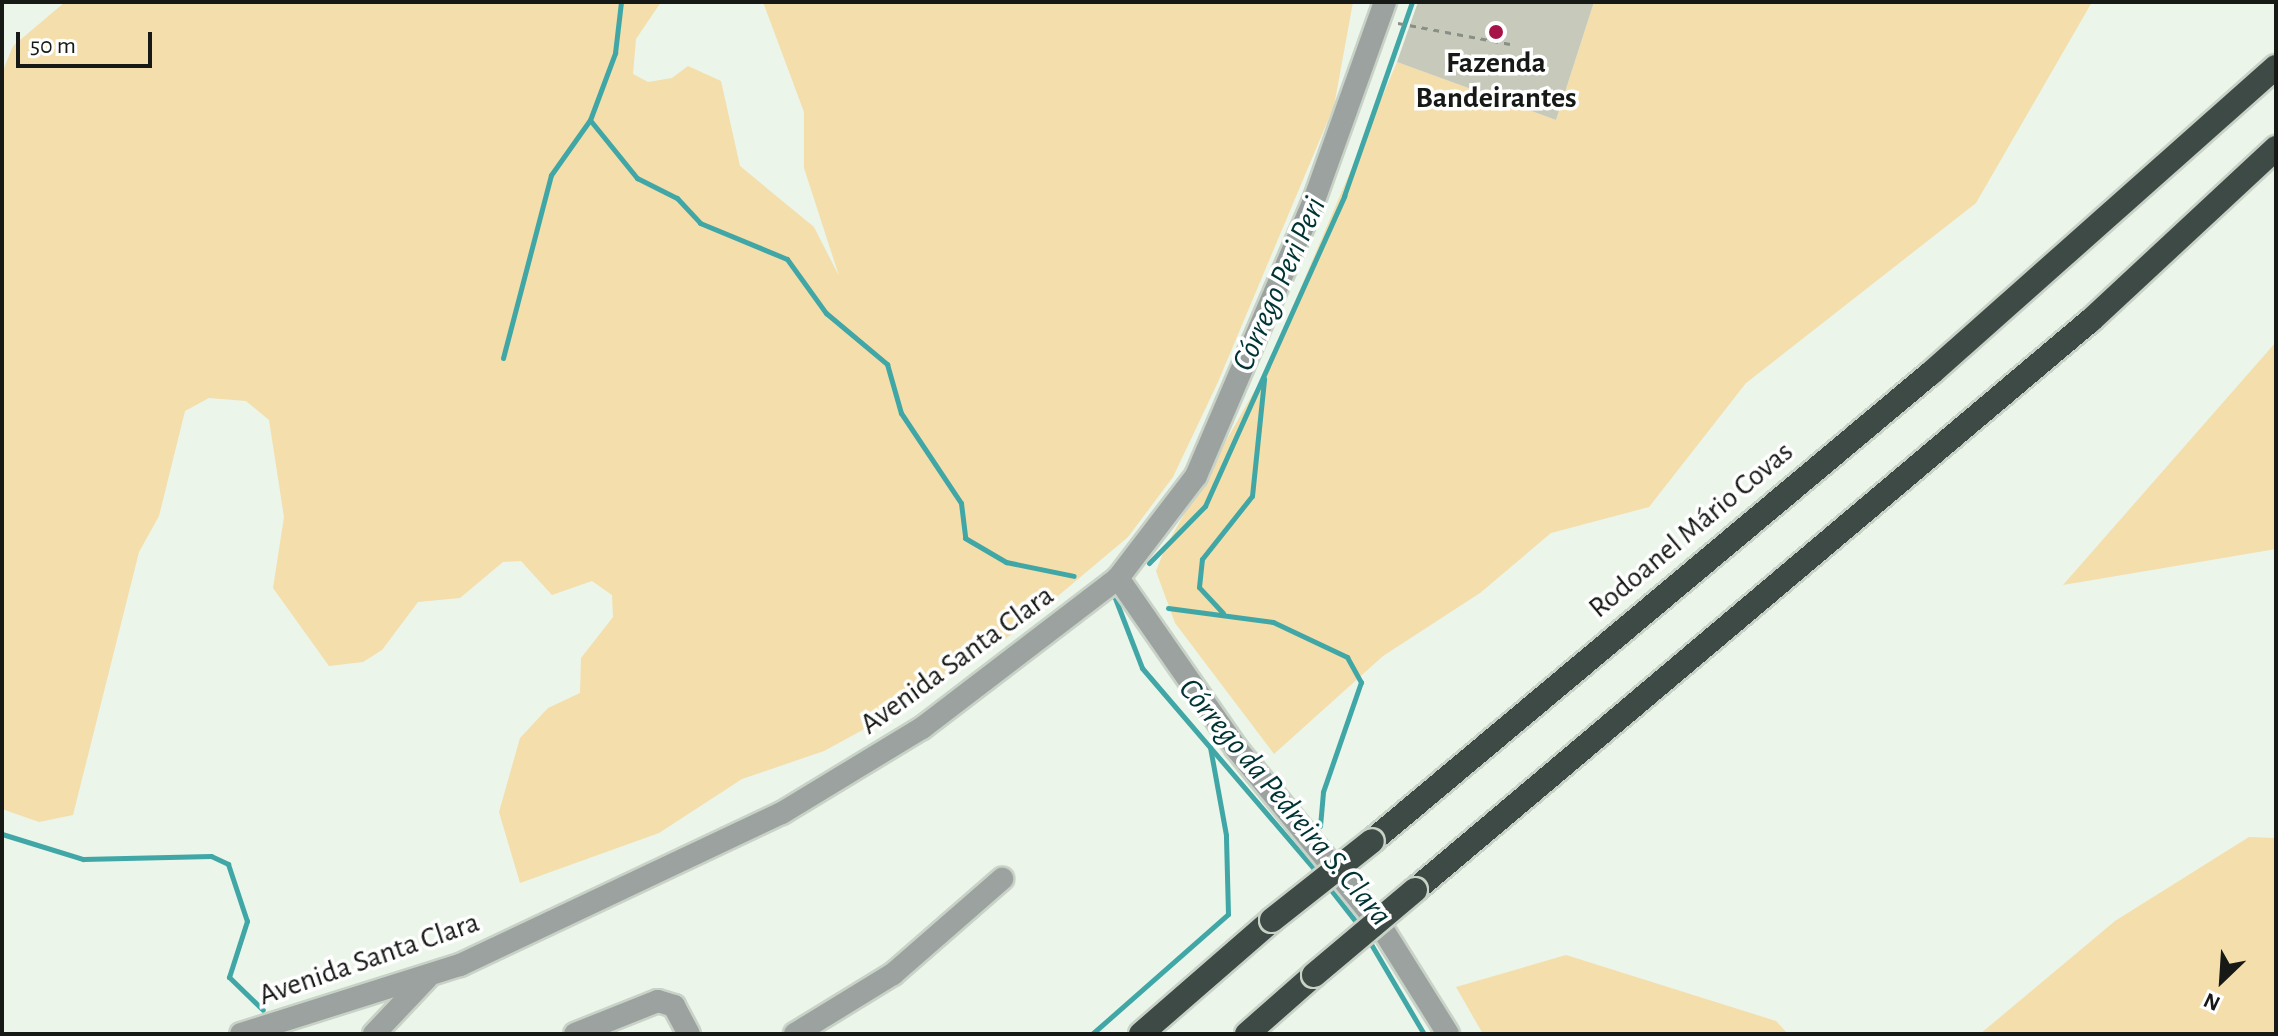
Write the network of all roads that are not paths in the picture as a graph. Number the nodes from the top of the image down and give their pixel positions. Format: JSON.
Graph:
{"nodes":[{"id":1,"x":1387,"y":11,"type":"edge"},
{"id":2,"x":2276,"y":67,"type":"edge"},
{"id":3,"x":2276,"y":148,"type":"edge"},
{"id":4,"x":1118,"y":578,"type":"junction"},
{"id":5,"x":1002,"y":879,"type":"dead end"},
{"id":6,"x":430,"y":975,"type":"junction"},
{"id":7,"x":241,"y":1034,"type":"edge"},
{"id":8,"x":374,"y":1034,"type":"edge"},
{"id":9,"x":575,"y":1034,"type":"edge"},
{"id":10,"x":689,"y":1034,"type":"edge"},
{"id":11,"x":795,"y":1034,"type":"edge"},
{"id":12,"x":1141,"y":1034,"type":"edge"},
{"id":13,"x":1247,"y":1034,"type":"edge"},
{"id":14,"x":1448,"y":1034,"type":"edge"}],
"edges":[{"from":1,"to":4,"type":"street","name":"Avenida Santa Clara"},
{"from":2,"to":12,"type":"highway","name":"Rodoanel Mário Covas","bridge":true},
{"from":3,"to":13,"type":"highway","bridge":true},
{"from":4,"to":6,"type":"street","name":"Avenida Santa Clara"},
{"from":4,"to":14,"type":"street"},
{"from":5,"to":11,"type":"street"},
{"from":6,"to":7,"type":"street","name":"Avenida Santa Clara"},
{"from":6,"to":8,"type":"street"},
{"from":9,"to":10,"type":"street"}]}
